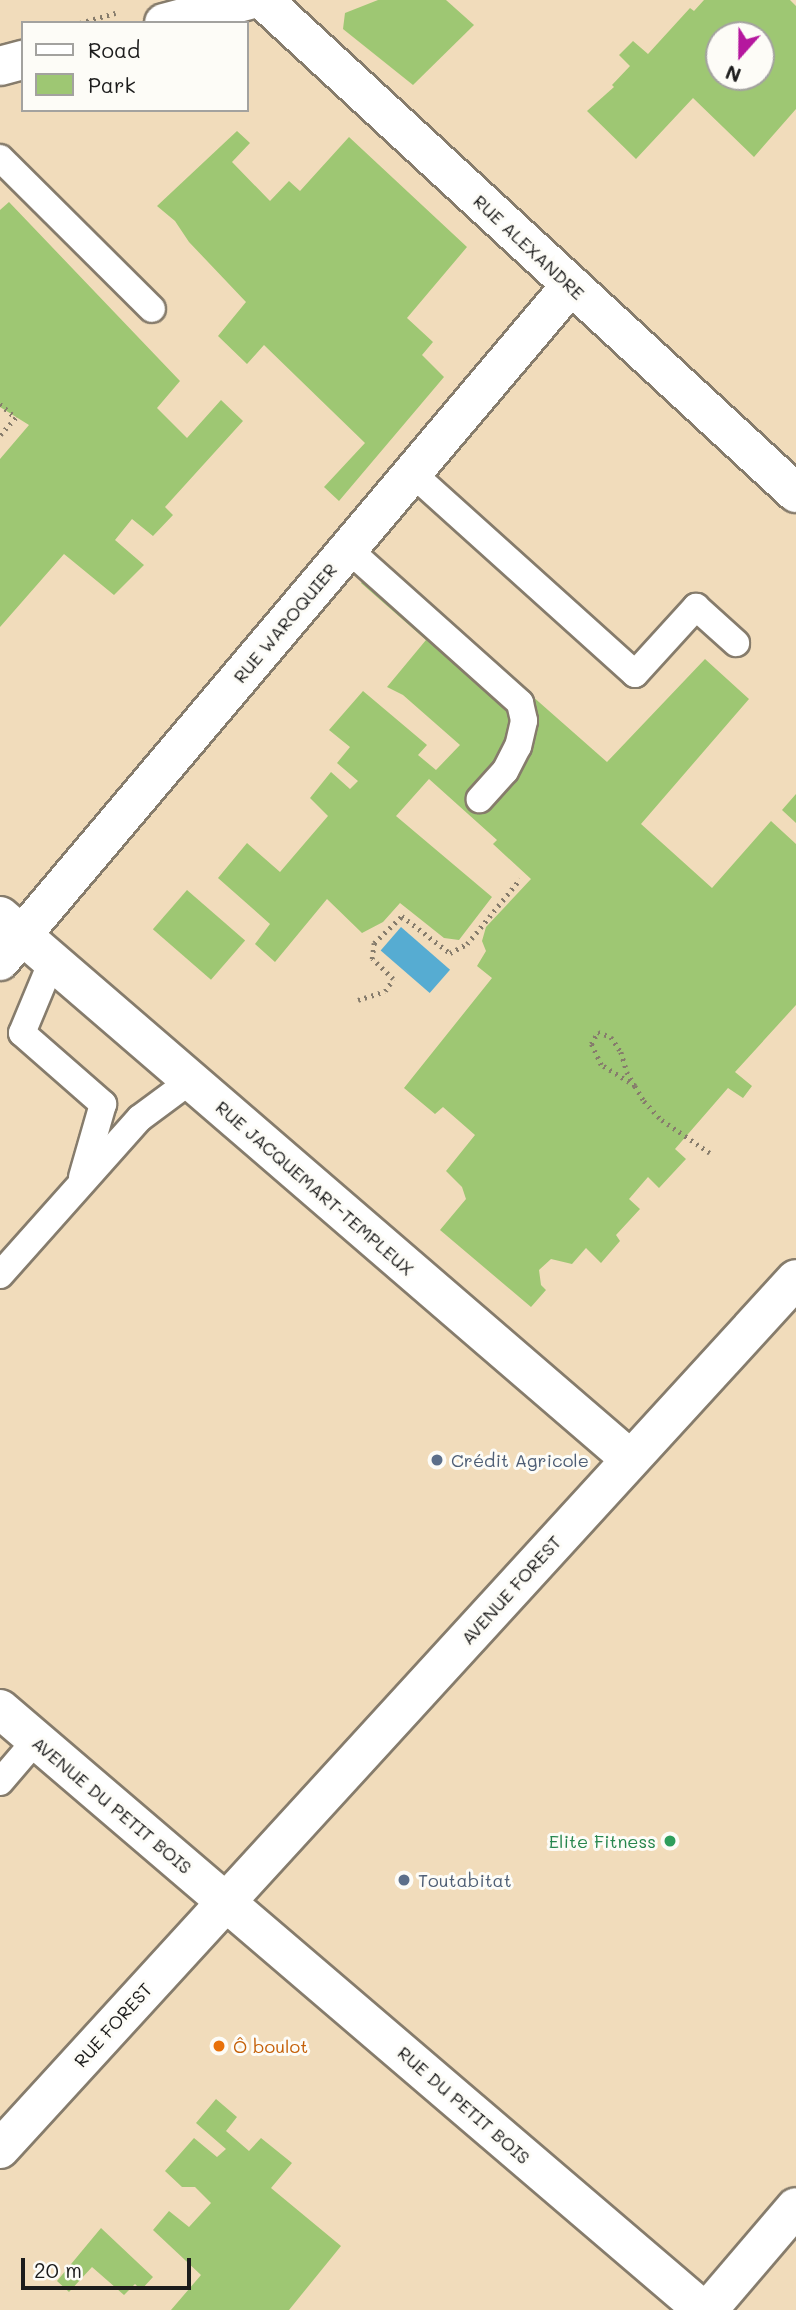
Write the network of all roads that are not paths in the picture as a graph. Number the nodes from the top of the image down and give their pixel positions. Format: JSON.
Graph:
{"nodes":[{"id":1,"x":249,"y":0,"type":"edge"},
{"id":2,"x":262,"y":0,"type":"edge"},
{"id":3,"x":171,"y":21,"type":"edge"},
{"id":4,"x":21,"y":61,"type":"edge"},
{"id":5,"x":0,"y":66,"type":"edge"},
{"id":6,"x":0,"y":158,"type":"edge"},
{"id":7,"x":571,"y":285,"type":"junction"},
{"id":8,"x":152,"y":309,"type":"dead end"},
{"id":9,"x":412,"y":473,"type":"junction"},
{"id":10,"x":796,"y":493,"type":"edge"},
{"id":11,"x":348,"y":549,"type":"junction"},
{"id":12,"x":736,"y":643,"type":"dead end"},
{"id":13,"x":481,"y":799,"type":"dead end"},
{"id":14,"x":7,"y":937,"type":"edge"},
{"id":15,"x":52,"y":961,"type":"junction"},
{"id":16,"x":190,"y":1081,"type":"junction"},
{"id":17,"x":80,"y":1186,"type":"junction"},
{"id":18,"x":0,"y":1276,"type":"edge"},
{"id":19,"x":796,"y":1279,"type":"edge"},
{"id":20,"x":630,"y":1459,"type":"junction"},
{"id":21,"x":0,"y":1709,"type":"edge"},
{"id":22,"x":36,"y":1740,"type":"junction"},
{"id":23,"x":0,"y":1782,"type":"edge"},
{"id":24,"x":225,"y":1901,"type":"junction"},
{"id":25,"x":0,"y":2150,"type":"edge"},
{"id":26,"x":796,"y":2207,"type":"edge"},
{"id":27,"x":703,"y":2310,"type":"edge"},
{"id":28,"x":708,"y":2310,"type":"edge"}],
"edges":[{"from":1,"to":3,"type":"street"},
{"from":2,"to":7,"type":"street","name":"RUE ALEXANDRE"},
{"from":4,"to":5,"type":"street"},
{"from":6,"to":8,"type":"lane"},
{"from":7,"to":9,"type":"street","name":"RUE WAROQUIER"},
{"from":7,"to":10,"type":"street","name":"RUE ALEXANDRE"},
{"from":9,"to":11,"type":"street","name":"RUE WAROQUIER"},
{"from":9,"to":12,"type":"lane"},
{"from":11,"to":13,"type":"lane"},
{"from":11,"to":14,"type":"street","name":"RUE WAROQUIER"},
{"from":14,"to":15,"type":"street","name":"RUE JACQUEMART-TEMPLEUX"},
{"from":15,"to":16,"type":"street","name":"RUE JACQUEMART-TEMPLEUX"},
{"from":15,"to":17,"type":"lane"},
{"from":16,"to":17,"type":"lane"},
{"from":16,"to":20,"type":"street","name":"RUE JACQUEMART-TEMPLEUX"},
{"from":17,"to":18,"type":"lane"},
{"from":19,"to":20,"type":"street","name":"AVENUE FOREST"},
{"from":20,"to":24,"type":"street","name":"AVENUE FOREST"},
{"from":21,"to":22,"type":"street","name":"AVENUE DU PETIT BOIS"},
{"from":22,"to":23,"type":"lane"},
{"from":22,"to":24,"type":"street","name":"AVENUE DU PETIT BOIS"},
{"from":24,"to":25,"type":"street","name":"RUE FOREST"},
{"from":24,"to":27,"type":"street","name":"RUE DU PETIT BOIS"},
{"from":26,"to":28,"type":"street"}]}
